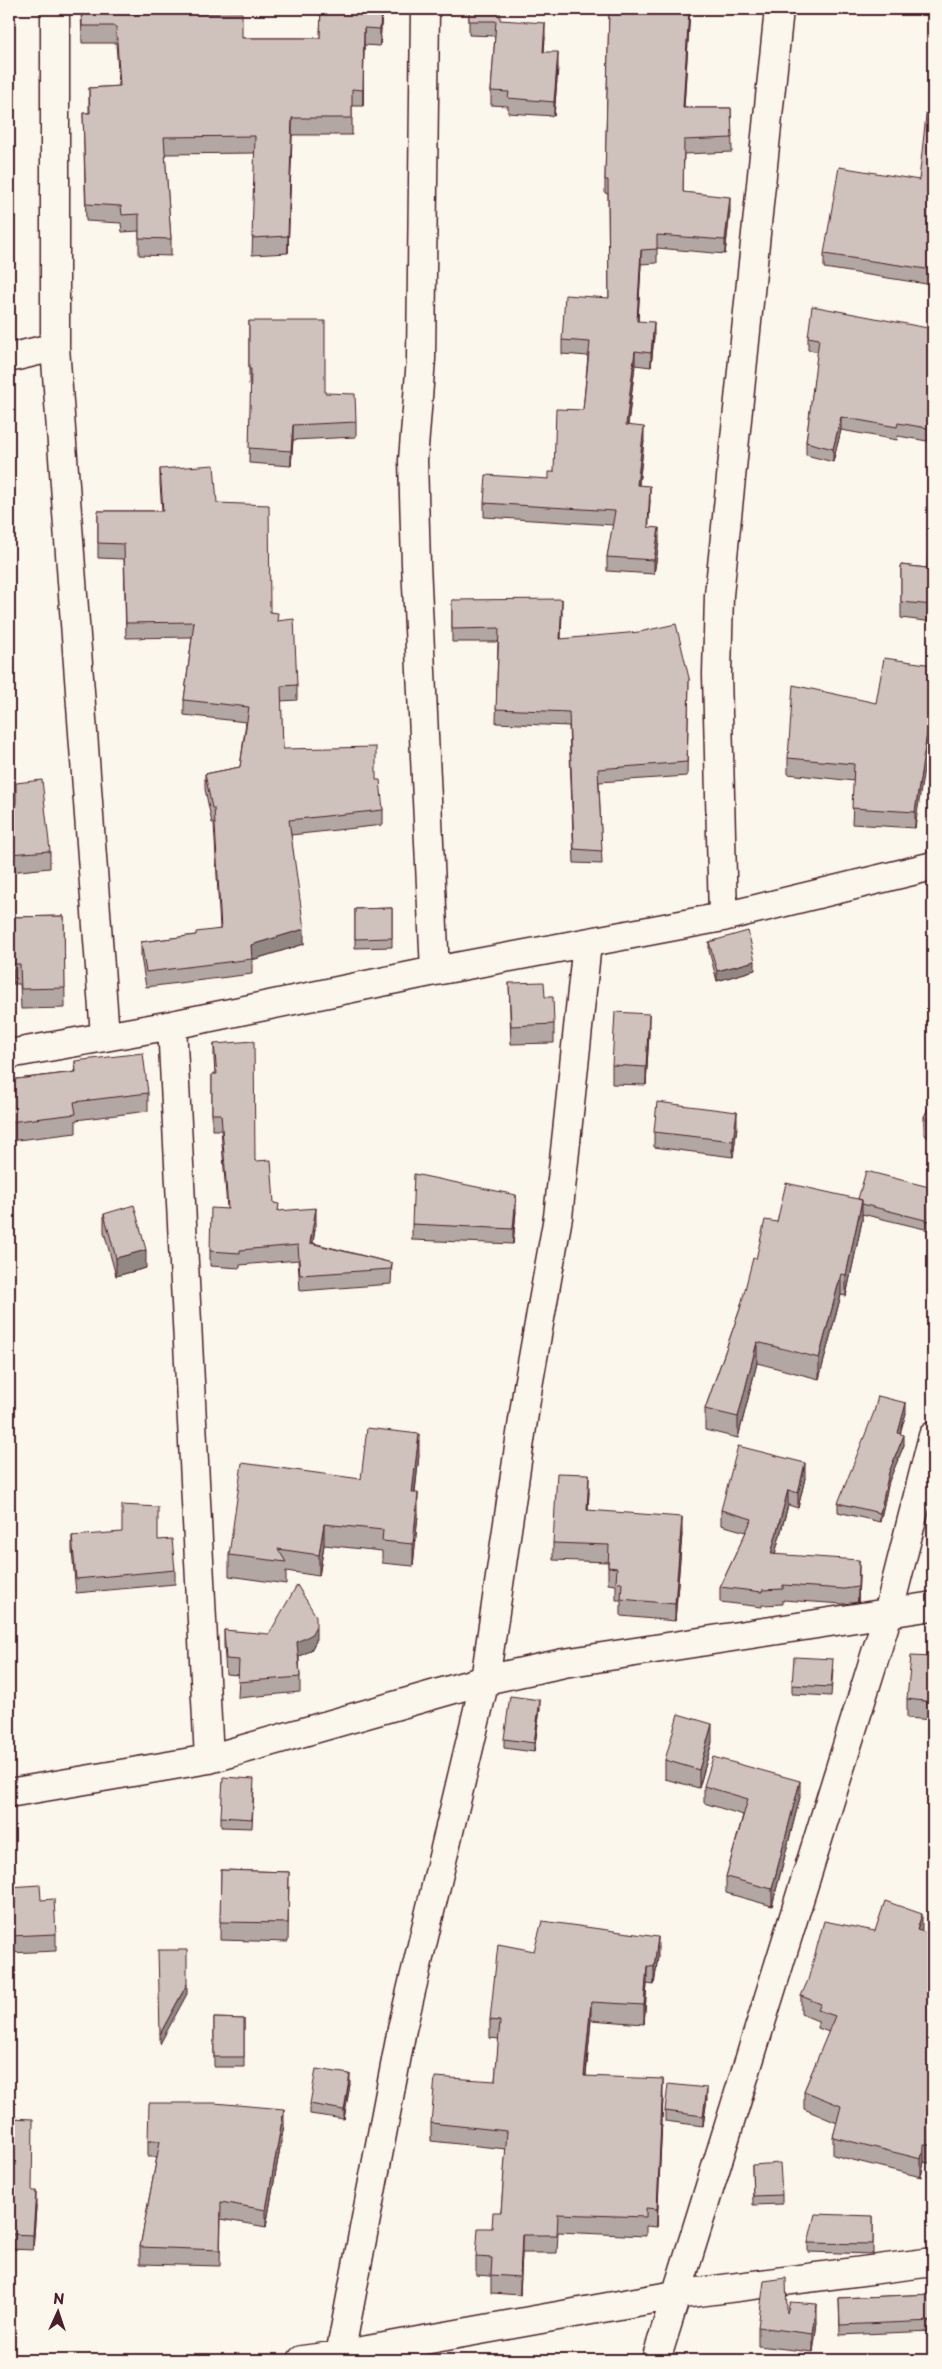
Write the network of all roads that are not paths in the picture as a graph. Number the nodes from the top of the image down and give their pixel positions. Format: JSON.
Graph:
{"nodes":[{"id":1,"x":55,"y":9,"type":"edge"},
{"id":2,"x":425,"y":9,"type":"edge"},
{"id":3,"x":779,"y":9,"type":"edge"},
{"id":4,"x":55,"y":347,"type":"junction"},
{"id":5,"x":9,"y":358,"type":"edge"},
{"id":6,"x":933,"y":866,"type":"edge"},
{"id":7,"x":723,"y":917,"type":"junction"},
{"id":8,"x":588,"y":943,"type":"junction"},
{"id":9,"x":434,"y":971,"type":"junction"},
{"id":10,"x":172,"y":1025,"type":"junction"},
{"id":11,"x":105,"y":1036,"type":"junction"},
{"id":12,"x":9,"y":1054,"type":"edge"},
{"id":13,"x":933,"y":1436,"type":"edge"},
{"id":14,"x":933,"y":1606,"type":"edge"},
{"id":15,"x":888,"y":1614,"type":"junction"},
{"id":16,"x":485,"y":1680,"type":"junction"},
{"id":17,"x":209,"y":1759,"type":"junction"},
{"id":18,"x":9,"y":1793,"type":"edge"},
{"id":19,"x":933,"y":2262,"type":"edge"},
{"id":20,"x":676,"y":2295,"type":"junction"},
{"id":21,"x":340,"y":2355,"type":"junction"},
{"id":22,"x":302,"y":2360,"type":"edge"},
{"id":23,"x":656,"y":2360,"type":"edge"}],
"edges":[{"from":1,"to":4,"type":"street"},
{"from":2,"to":9,"type":"street"},
{"from":3,"to":7,"type":"street"},
{"from":4,"to":5,"type":"street"},
{"from":4,"to":11,"type":"street"},
{"from":6,"to":7,"type":"street"},
{"from":7,"to":8,"type":"street"},
{"from":8,"to":9,"type":"street"},
{"from":8,"to":16,"type":"street"},
{"from":9,"to":10,"type":"street"},
{"from":10,"to":11,"type":"street"},
{"from":10,"to":17,"type":"street"},
{"from":11,"to":12,"type":"street"},
{"from":13,"to":15,"type":"street"},
{"from":14,"to":15,"type":"street"},
{"from":15,"to":16,"type":"street"},
{"from":15,"to":20,"type":"street"},
{"from":16,"to":17,"type":"street"},
{"from":16,"to":21,"type":"street"},
{"from":17,"to":18,"type":"street"},
{"from":19,"to":20,"type":"street"},
{"from":20,"to":21,"type":"street"},
{"from":20,"to":23,"type":"street"},
{"from":21,"to":22,"type":"street"}]}
